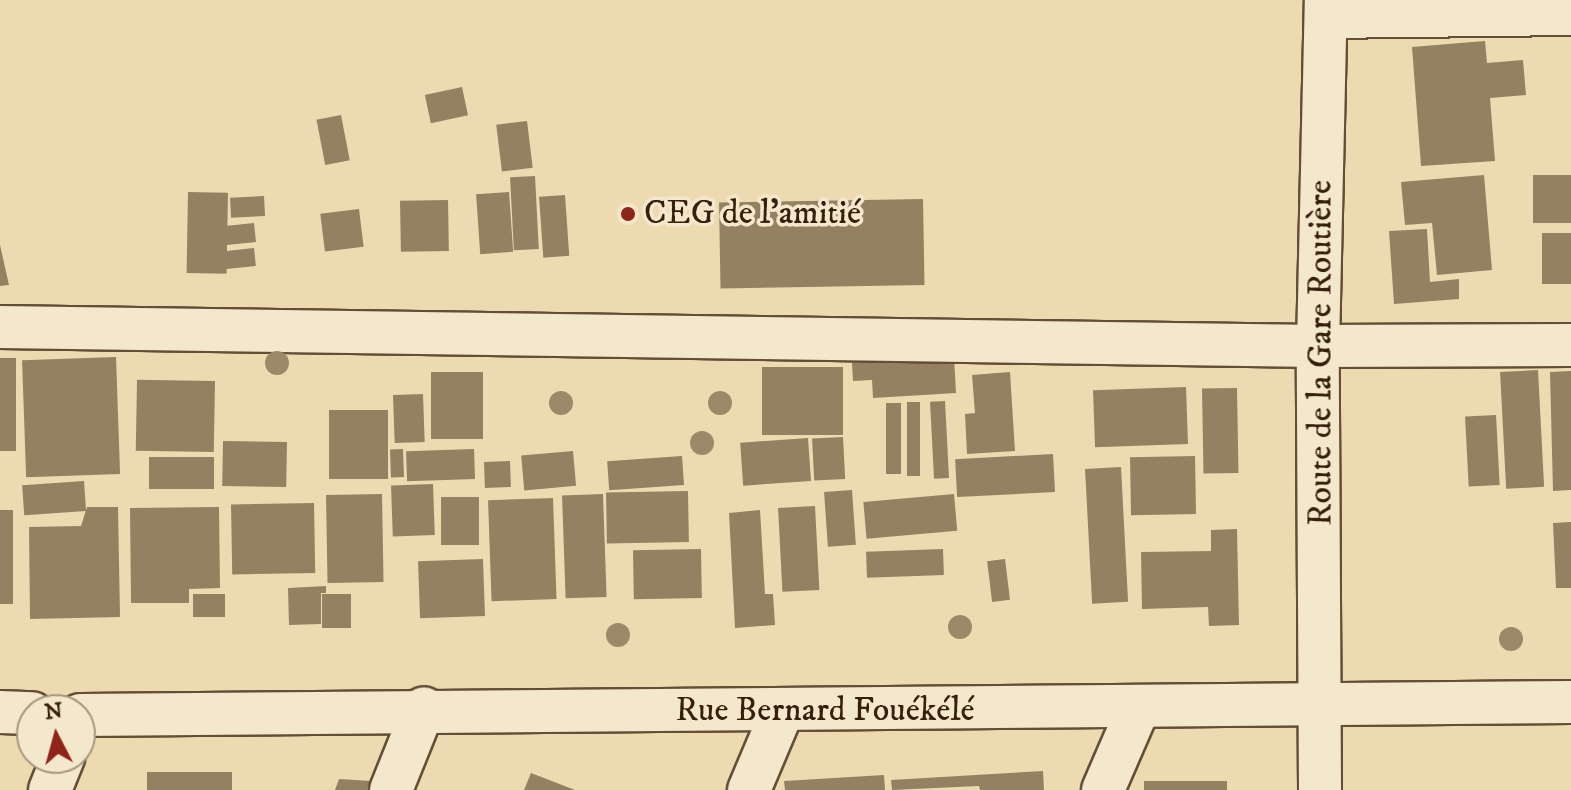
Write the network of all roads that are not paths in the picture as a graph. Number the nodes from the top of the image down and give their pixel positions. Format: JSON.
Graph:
{"nodes":[{"id":1,"x":1326,"y":8,"type":"edge"},
{"id":2,"x":1571,"y":14,"type":"edge"},
{"id":3,"x":0,"y":327,"type":"edge"},
{"id":4,"x":1571,"y":345,"type":"edge"},
{"id":5,"x":1318,"y":346,"type":"junction"},
{"id":6,"x":1571,"y":702,"type":"edge"},
{"id":7,"x":1319,"y":707,"type":"junction"},
{"id":8,"x":424,"y":708,"type":"junction"},
{"id":9,"x":1138,"y":709,"type":"junction"},
{"id":10,"x":782,"y":712,"type":"junction"},
{"id":11,"x":96,"y":716,"type":"edge"},
{"id":12,"x":391,"y":790,"type":"edge"},
{"id":13,"x":749,"y":790,"type":"edge"},
{"id":14,"x":1103,"y":790,"type":"edge"},
{"id":15,"x":1320,"y":790,"type":"edge"}],
"edges":[{"from":1,"to":2,"type":"street"},
{"from":1,"to":5,"type":"street","name":"Route de la Gare Routière"},
{"from":3,"to":5,"type":"street"},
{"from":4,"to":5,"type":"street"},
{"from":5,"to":7,"type":"street","name":"Route de la Gare Routière"},
{"from":6,"to":7,"type":"street","name":"Rue Bernard Fouékélé"},
{"from":7,"to":9,"type":"street","name":"Rue Bernard Fouékélé"},
{"from":7,"to":15,"type":"street","name":"Route de la Gare Routière"},
{"from":8,"to":10,"type":"street","name":"Rue Bernard Fouékélé"},
{"from":8,"to":11,"type":"street","name":"Rue Bernard Fouékélé"},
{"from":8,"to":12,"type":"street"},
{"from":9,"to":10,"type":"street","name":"Rue Bernard Fouékélé"},
{"from":9,"to":14,"type":"street"},
{"from":10,"to":13,"type":"street"}]}
